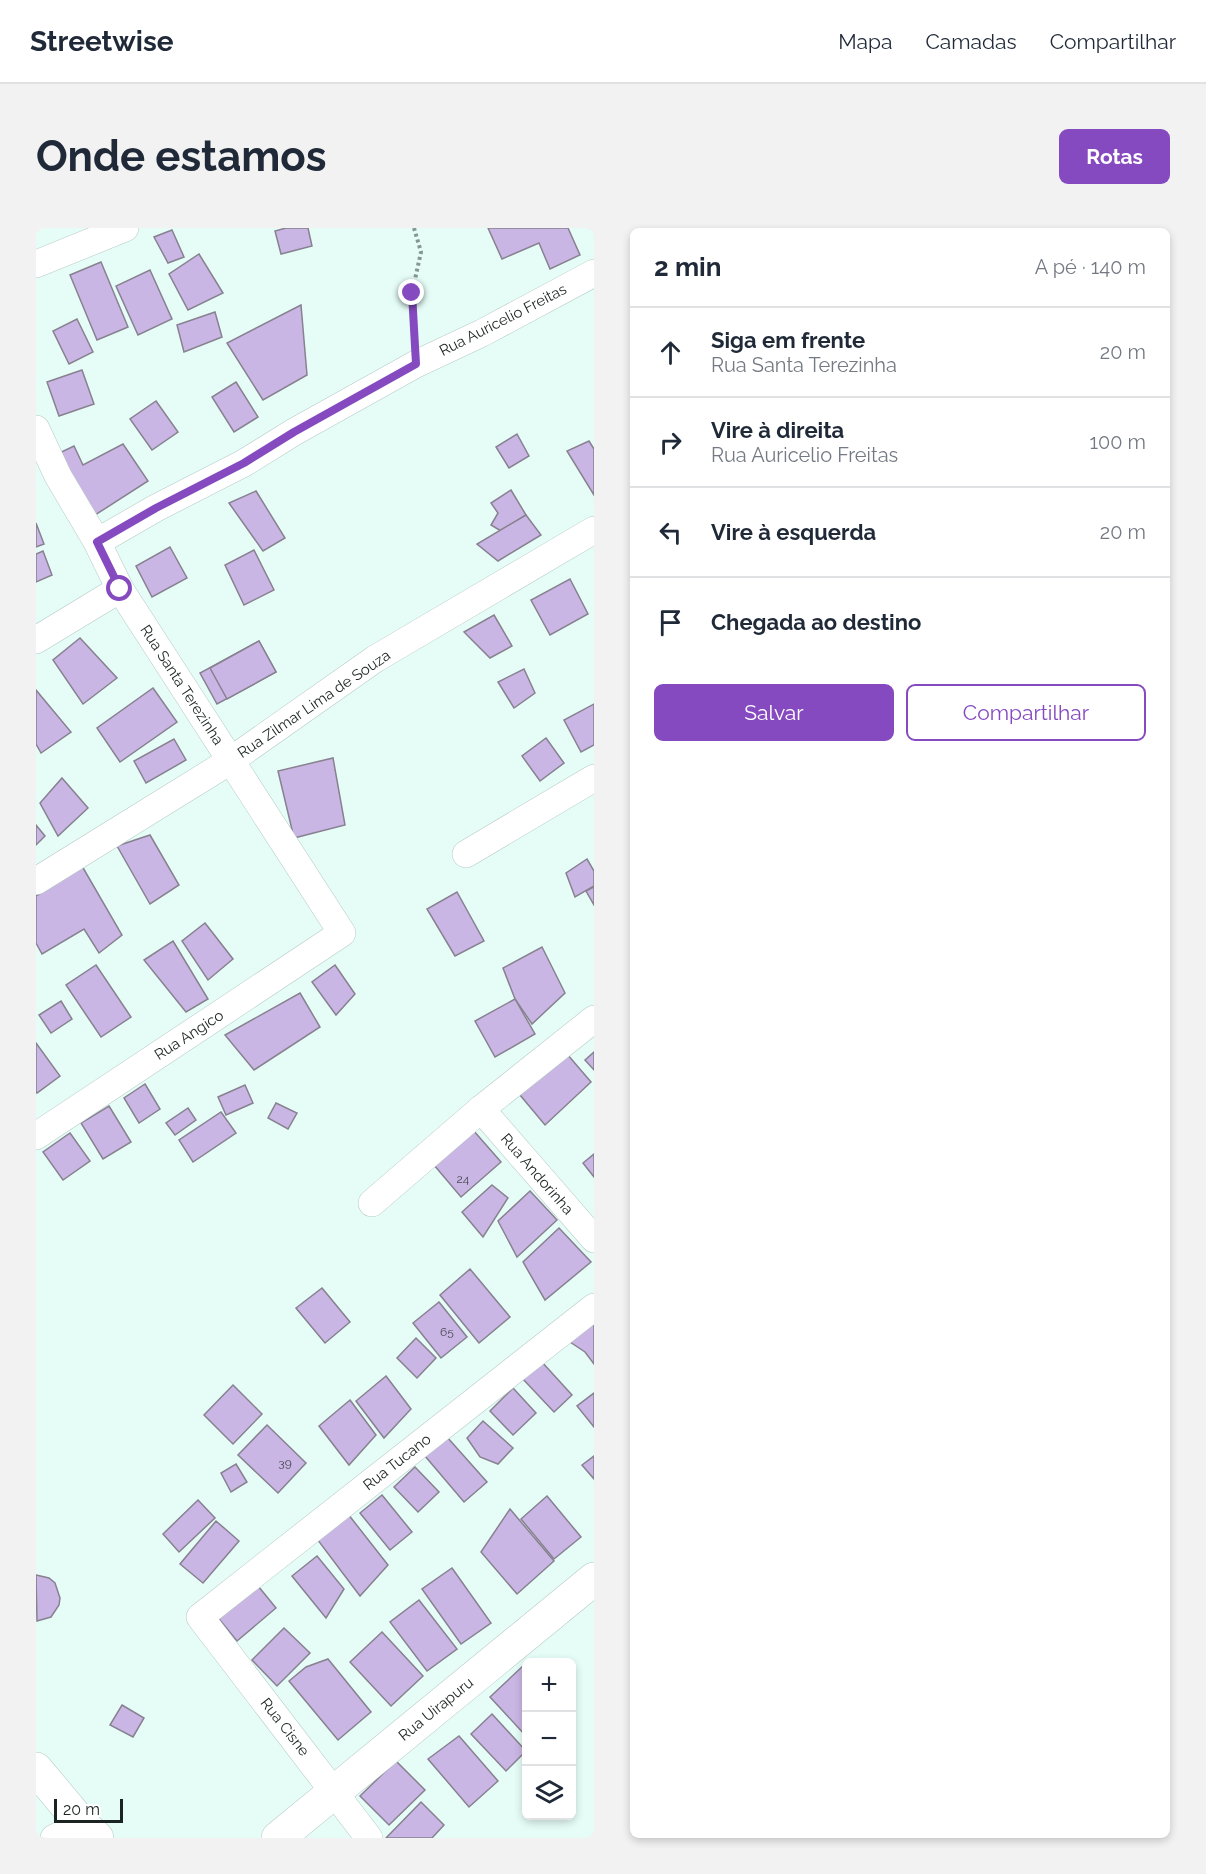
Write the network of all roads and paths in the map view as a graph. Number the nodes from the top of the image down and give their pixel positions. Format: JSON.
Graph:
{"nodes":[{"id":1,"x":125,"y":228,"type":"edge"},
{"id":2,"x":414,"y":228,"type":"edge"},
{"id":3,"x":36,"y":264,"type":"edge"},
{"id":4,"x":594,"y":273,"type":"edge"},
{"id":5,"x":416,"y":364,"type":"junction"},
{"id":6,"x":36,"y":429,"type":"edge"},
{"id":7,"x":47,"y":481,"type":"edge"},
{"id":8,"x":594,"y":531,"type":"edge"},
{"id":9,"x":97,"y":542,"type":"junction"},
{"id":10,"x":120,"y":589,"type":"junction"},
{"id":11,"x":36,"y":640,"type":"edge"},
{"id":12,"x":230,"y":761,"type":"junction"},
{"id":13,"x":594,"y":778,"type":"edge"},
{"id":14,"x":466,"y":854,"type":"dead end"},
{"id":15,"x":36,"y":881,"type":"edge"},
{"id":16,"x":342,"y":933,"type":"joint"},
{"id":17,"x":594,"y":1019,"type":"edge"},
{"id":18,"x":481,"y":1109,"type":"junction"},
{"id":19,"x":36,"y":1136,"type":"edge"},
{"id":20,"x":372,"y":1203,"type":"dead end"},
{"id":21,"x":594,"y":1239,"type":"edge"},
{"id":22,"x":594,"y":1307,"type":"edge"},
{"id":23,"x":594,"y":1579,"type":"edge"},
{"id":24,"x":200,"y":1617,"type":"joint"},
{"id":25,"x":36,"y":1769,"type":"edge"},
{"id":26,"x":334,"y":1792,"type":"junction"},
{"id":27,"x":78,"y":1833,"type":"edge"},
{"id":28,"x":279,"y":1838,"type":"edge"},
{"id":29,"x":369,"y":1838,"type":"edge"}],
"edges":[{"from":1,"to":3,"type":"street"},
{"from":2,"to":5,"type":"path"},
{"from":4,"to":5,"type":"street","name":"Rua Auricelio Freitas"},
{"from":5,"to":9,"type":"street","name":"Rua Auricelio Freitas"},
{"from":6,"to":7,"type":"street","name":"Rua Santa Terezinha"},
{"from":7,"to":9,"type":"street","name":"Rua Santa Terezinha"},
{"from":8,"to":12,"type":"street","name":"Rua Zilmar Lima de Souza"},
{"from":9,"to":10,"type":"street","name":"Rua Santa Terezinha"},
{"from":10,"to":11,"type":"street"},
{"from":10,"to":12,"type":"street","name":"Rua Santa Terezinha"},
{"from":12,"to":15,"type":"street","name":"Rua Zilmar Lima de Souza"},
{"from":12,"to":16,"type":"street","name":"Rua Santa Terezinha"},
{"from":13,"to":14,"type":"street"},
{"from":16,"to":19,"type":"street","name":"Rua Angico"},
{"from":17,"to":18,"type":"street"},
{"from":18,"to":20,"type":"street"},
{"from":18,"to":21,"type":"street","name":"Rua Andorinha"},
{"from":22,"to":24,"type":"street","name":"Rua Tucano"},
{"from":23,"to":26,"type":"street","name":"Rua Uirapuru"},
{"from":24,"to":26,"type":"street","name":"Rua Cisne"},
{"from":25,"to":27,"type":"street"},
{"from":26,"to":28,"type":"street","name":"Rua Uirapuru"},
{"from":26,"to":29,"type":"street","name":"Rua Cisne"}]}
